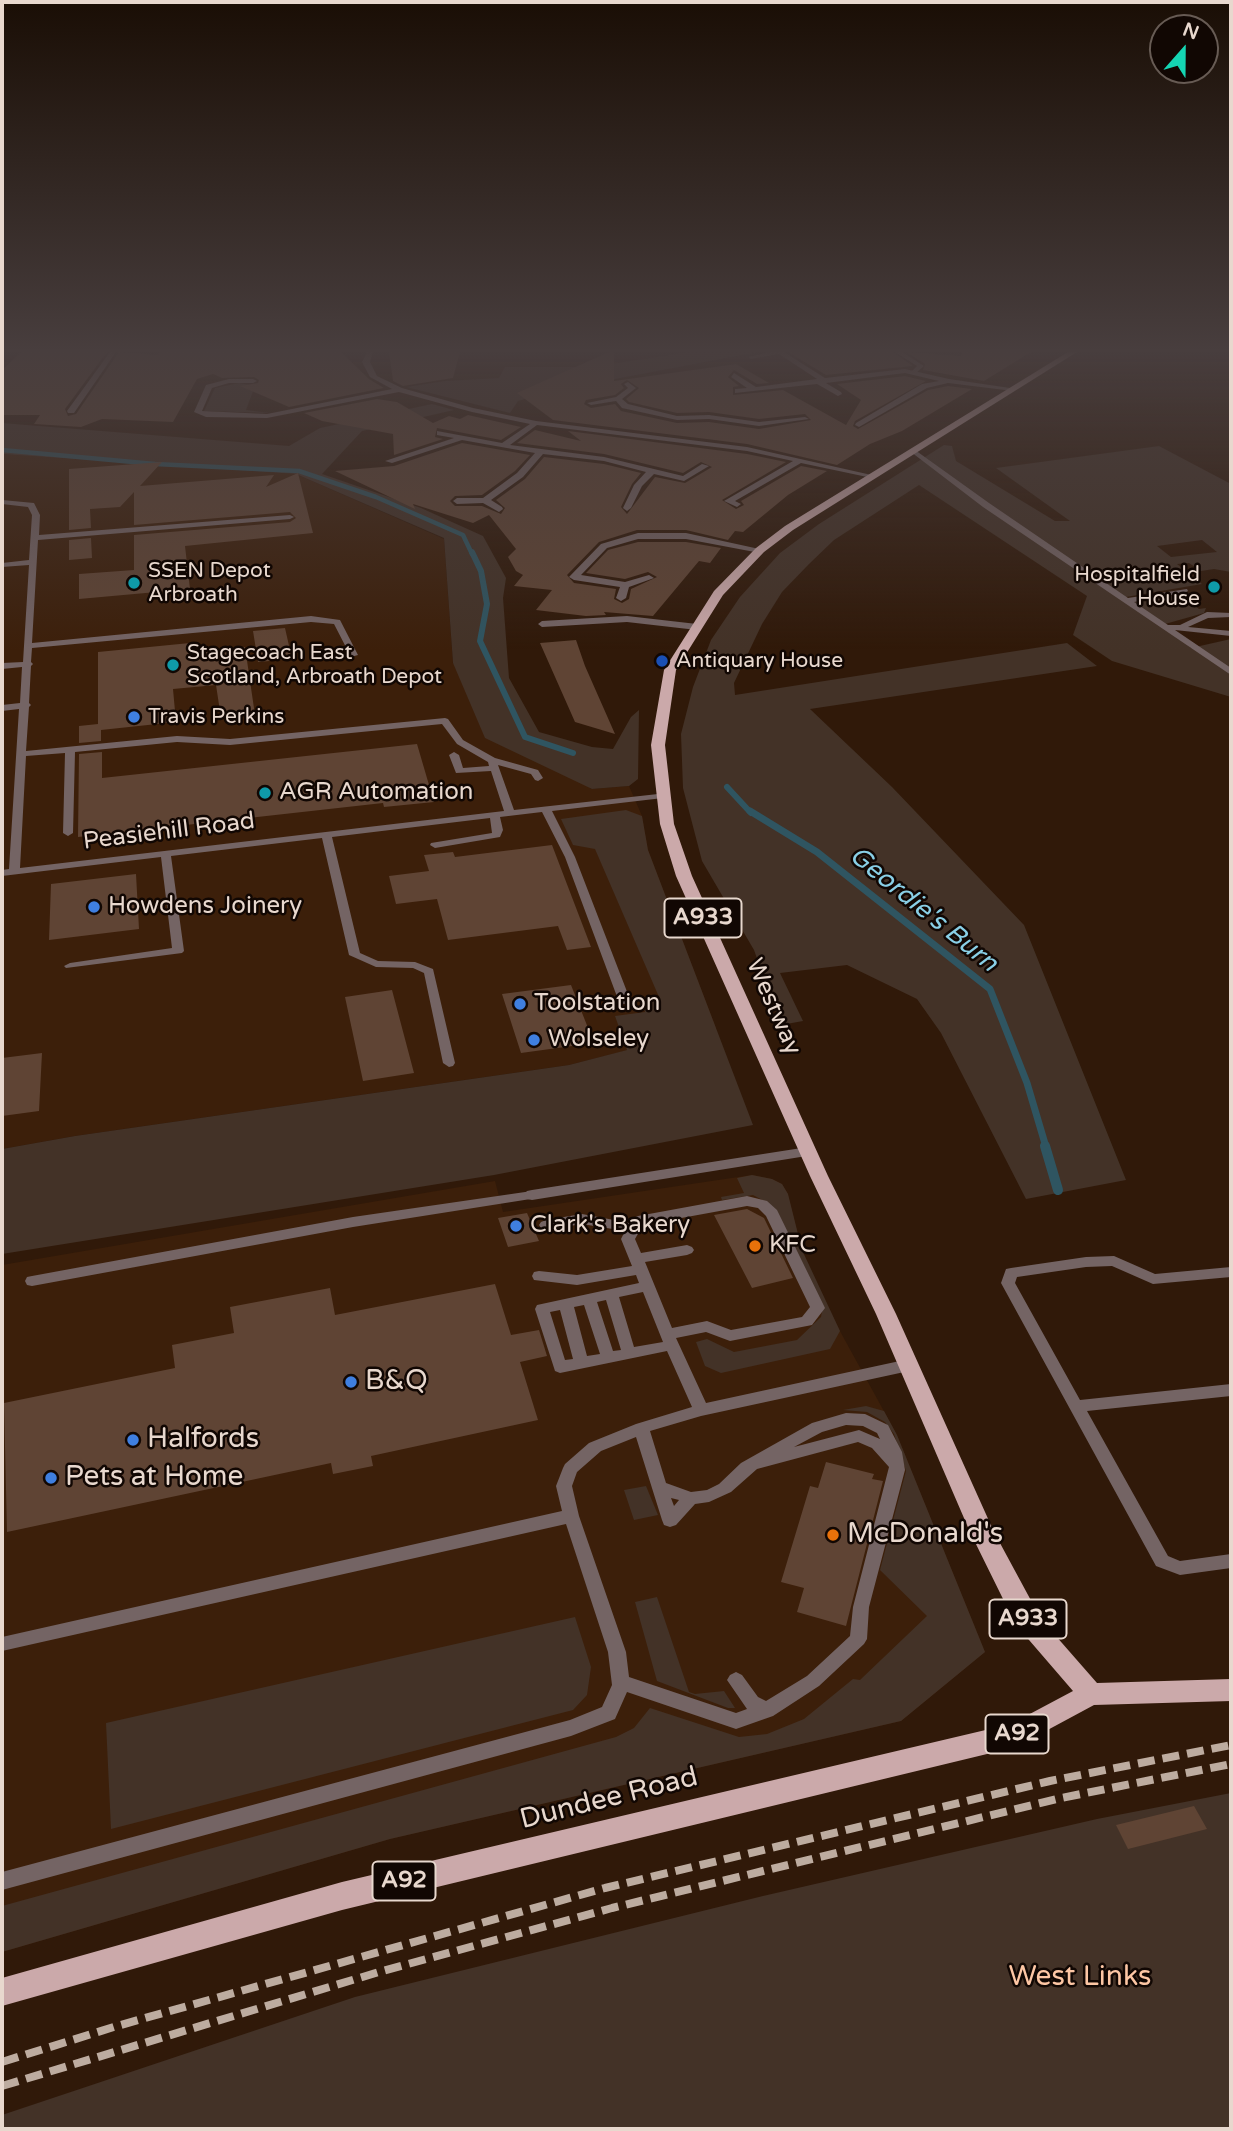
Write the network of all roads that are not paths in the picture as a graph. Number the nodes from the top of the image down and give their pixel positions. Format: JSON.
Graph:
{"nodes":[{"id":1,"x":419,"y":451,"type":"edge"},
{"id":2,"x":541,"y":451,"type":"edge"},
{"id":3,"x":545,"y":451,"type":"edge"},
{"id":4,"x":758,"y":451,"type":"edge"},
{"id":5,"x":911,"y":451,"type":"edge"},
{"id":6,"x":915,"y":451,"type":"edge"},
{"id":7,"x":801,"y":460,"type":"junction"},
{"id":8,"x":389,"y":461,"type":"dead end"},
{"id":9,"x":705,"y":466,"type":"dead end"},
{"id":10,"x":652,"y":471,"type":"junction"},
{"id":11,"x":872,"y":476,"type":"junction"},
{"id":12,"x":485,"y":500,"type":"junction"},
{"id":13,"x":457,"y":501,"type":"dead end"},
{"id":14,"x":2,"y":502,"type":"edge"},
{"id":15,"x":737,"y":504,"type":"dead end"},
{"id":16,"x":627,"y":508,"type":"dead end"},
{"id":17,"x":499,"y":509,"type":"dead end"},
{"id":18,"x":290,"y":517,"type":"dead end"},
{"id":19,"x":35,"y":538,"type":"junction"},
{"id":20,"x":760,"y":550,"type":"junction"},
{"id":21,"x":34,"y":562,"type":"junction"},
{"id":22,"x":2,"y":565,"type":"edge"},
{"id":23,"x":649,"y":578,"type":"dead end"},
{"id":24,"x":625,"y":585,"type":"junction"},
{"id":25,"x":1184,"y":591,"type":"dead end"},
{"id":26,"x":621,"y":598,"type":"dead end"},
{"id":27,"x":1126,"y":601,"type":"junction"},
{"id":28,"x":1231,"y":615,"type":"edge"},
{"id":29,"x":542,"y":624,"type":"dead end"},
{"id":30,"x":696,"y":627,"type":"junction"},
{"id":31,"x":1170,"y":628,"type":"junction"},
{"id":32,"x":1231,"y":635,"type":"edge"},
{"id":33,"x":30,"y":646,"type":"junction"},
{"id":34,"x":354,"y":655,"type":"dead end"},
{"id":35,"x":29,"y":664,"type":"junction"},
{"id":36,"x":2,"y":666,"type":"edge"},
{"id":37,"x":1231,"y":672,"type":"edge"},
{"id":38,"x":26,"y":705,"type":"junction"},
{"id":39,"x":2,"y":708,"type":"edge"},
{"id":40,"x":70,"y":750,"type":"junction"},
{"id":41,"x":22,"y":754,"type":"junction"},
{"id":42,"x":454,"y":755,"type":"dead end"},
{"id":43,"x":493,"y":764,"type":"junction"},
{"id":44,"x":538,"y":778,"type":"dead end"},
{"id":45,"x":663,"y":795,"type":"junction"},
{"id":46,"x":545,"y":808,"type":"junction"},
{"id":47,"x":510,"y":813,"type":"junction"},
{"id":48,"x":494,"y":814,"type":"junction"},
{"id":49,"x":68,"y":833,"type":"dead end"},
{"id":50,"x":326,"y":835,"type":"junction"},
{"id":51,"x":435,"y":845,"type":"dead end"},
{"id":52,"x":166,"y":854,"type":"junction"},
{"id":53,"x":14,"y":872,"type":"junction"},
{"id":54,"x":2,"y":873,"type":"edge"},
{"id":55,"x":70,"y":966,"type":"dead end"},
{"id":56,"x":625,"y":1002,"type":"dead end"},
{"id":57,"x":449,"y":1063,"type":"dead end"},
{"id":58,"x":808,"y":1152,"type":"junction"},
{"id":59,"x":532,"y":1195,"type":"joint"},
{"id":60,"x":546,"y":1225,"type":"dead end"},
{"id":61,"x":635,"y":1225,"type":"junction"},
{"id":62,"x":687,"y":1250,"type":"dead end"},
{"id":63,"x":639,"y":1264,"type":"junction"},
{"id":64,"x":1231,"y":1272,"type":"edge"},
{"id":65,"x":539,"y":1276,"type":"dead end"},
{"id":66,"x":33,"y":1281,"type":"dead end"},
{"id":67,"x":648,"y":1286,"type":"junction"},
{"id":68,"x":611,"y":1295,"type":"junction"},
{"id":69,"x":589,"y":1300,"type":"junction"},
{"id":70,"x":566,"y":1305,"type":"junction"},
{"id":71,"x":670,"y":1339,"type":"junction"},
{"id":72,"x":629,"y":1353,"type":"junction"},
{"id":73,"x":608,"y":1357,"type":"junction"},
{"id":74,"x":582,"y":1363,"type":"junction"},
{"id":75,"x":909,"y":1366,"type":"junction"},
{"id":76,"x":1231,"y":1390,"type":"edge"},
{"id":77,"x":1078,"y":1406,"type":"junction"},
{"id":78,"x":701,"y":1410,"type":"junction"},
{"id":79,"x":641,"y":1428,"type":"junction"},
{"id":80,"x":661,"y":1488,"type":"junction"},
{"id":81,"x":691,"y":1497,"type":"junction"},
{"id":82,"x":571,"y":1516,"type":"junction"},
{"id":83,"x":1231,"y":1561,"type":"edge"},
{"id":84,"x":2,"y":1644,"type":"edge"},
{"id":85,"x":736,"y":1680,"type":"dead end"},
{"id":86,"x":621,"y":1682,"type":"junction"},
{"id":87,"x":1231,"y":1690,"type":"edge"},
{"id":88,"x":1091,"y":1694,"type":"junction"},
{"id":89,"x":767,"y":1710,"type":"junction"},
{"id":90,"x":2,"y":1881,"type":"edge"},
{"id":91,"x":2,"y":1992,"type":"edge"}],
"edges":[{"from":1,"to":8,"type":"street"},
{"from":2,"to":12,"type":"street"},
{"from":3,"to":10,"type":"street"},
{"from":4,"to":7,"type":"street"},
{"from":5,"to":11,"type":"main road","name":"Westway","number":"A933"},
{"from":6,"to":27,"type":"lane"},
{"from":7,"to":11,"type":"street"},
{"from":7,"to":15,"type":"street"},
{"from":9,"to":10,"type":"street"},
{"from":10,"to":16,"type":"street"},
{"from":11,"to":20,"type":"main road","name":"Westway","number":"A933"},
{"from":12,"to":13,"type":"street"},
{"from":12,"to":17,"type":"street"},
{"from":14,"to":19,"type":"lane"},
{"from":18,"to":19,"type":"lane"},
{"from":19,"to":21,"type":"lane"},
{"from":20,"to":24,"type":"street"},
{"from":20,"to":30,"type":"main road","name":"Westway","number":"A933"},
{"from":21,"to":22,"type":"lane"},
{"from":21,"to":33,"type":"lane"},
{"from":23,"to":24,"type":"street"},
{"from":24,"to":26,"type":"street"},
{"from":25,"to":27,"type":"lane"},
{"from":27,"to":31,"type":"lane"},
{"from":28,"to":31,"type":"lane"},
{"from":29,"to":30,"type":"lane"},
{"from":30,"to":45,"type":"main road","name":"Westway","number":"A933"},
{"from":31,"to":32,"type":"lane"},
{"from":31,"to":37,"type":"lane"},
{"from":33,"to":34,"type":"lane"},
{"from":33,"to":35,"type":"lane"},
{"from":35,"to":36,"type":"lane"},
{"from":35,"to":38,"type":"lane"},
{"from":38,"to":39,"type":"lane"},
{"from":38,"to":41,"type":"lane"},
{"from":40,"to":41,"type":"lane"},
{"from":40,"to":43,"type":"lane"},
{"from":40,"to":49,"type":"lane"},
{"from":41,"to":53,"type":"lane"},
{"from":42,"to":43,"type":"lane"},
{"from":43,"to":44,"type":"lane"},
{"from":43,"to":47,"type":"lane"},
{"from":45,"to":46,"type":"lane","name":"Peasiehill Road"},
{"from":45,"to":58,"type":"main road","name":"Westway","number":"A933"},
{"from":46,"to":47,"type":"lane","name":"Peasiehill Road"},
{"from":46,"to":56,"type":"lane"},
{"from":47,"to":48,"type":"lane","name":"Peasiehill Road"},
{"from":48,"to":50,"type":"lane","name":"Peasiehill Road"},
{"from":48,"to":51,"type":"lane"},
{"from":50,"to":52,"type":"lane","name":"Peasiehill Road"},
{"from":50,"to":57,"type":"lane"},
{"from":52,"to":53,"type":"lane","name":"Peasiehill Road"},
{"from":52,"to":55,"type":"lane"},
{"from":53,"to":54,"type":"lane","name":"Peasiehill Road"},
{"from":58,"to":59,"type":"street"},
{"from":58,"to":75,"type":"main road","name":"Westway","number":"A933"},
{"from":59,"to":66,"type":"lane"},
{"from":60,"to":61,"type":"lane"},
{"from":61,"to":63,"type":"lane"},
{"from":61,"to":71,"type":"lane"},
{"from":62,"to":63,"type":"lane"},
{"from":63,"to":65,"type":"lane"},
{"from":63,"to":67,"type":"lane"},
{"from":64,"to":77,"type":"lane"},
{"from":67,"to":68,"type":"lane"},
{"from":67,"to":71,"type":"lane"},
{"from":68,"to":69,"type":"lane"},
{"from":68,"to":72,"type":"lane"},
{"from":69,"to":70,"type":"lane"},
{"from":69,"to":73,"type":"lane"},
{"from":70,"to":74,"type":"lane"},
{"from":70,"to":74,"type":"lane"},
{"from":71,"to":72,"type":"lane"},
{"from":71,"to":78,"type":"lane"},
{"from":72,"to":73,"type":"lane"},
{"from":73,"to":74,"type":"lane"},
{"from":75,"to":78,"type":"lane"},
{"from":75,"to":88,"type":"main road","name":"Westway","number":"A933"},
{"from":76,"to":77,"type":"lane"},
{"from":77,"to":83,"type":"lane"},
{"from":78,"to":79,"type":"lane"},
{"from":79,"to":80,"type":"lane"},
{"from":79,"to":82,"type":"lane"},
{"from":80,"to":81,"type":"lane"},
{"from":80,"to":81,"type":"lane"},
{"from":81,"to":89,"type":"lane"},
{"from":82,"to":84,"type":"lane"},
{"from":82,"to":86,"type":"lane"},
{"from":85,"to":89,"type":"lane"},
{"from":86,"to":89,"type":"lane"},
{"from":86,"to":90,"type":"lane"},
{"from":87,"to":88,"type":"main road","name":"Dundee Road","number":"A92"},
{"from":88,"to":91,"type":"main road","name":"Dundee Road","number":"A92"}]}
